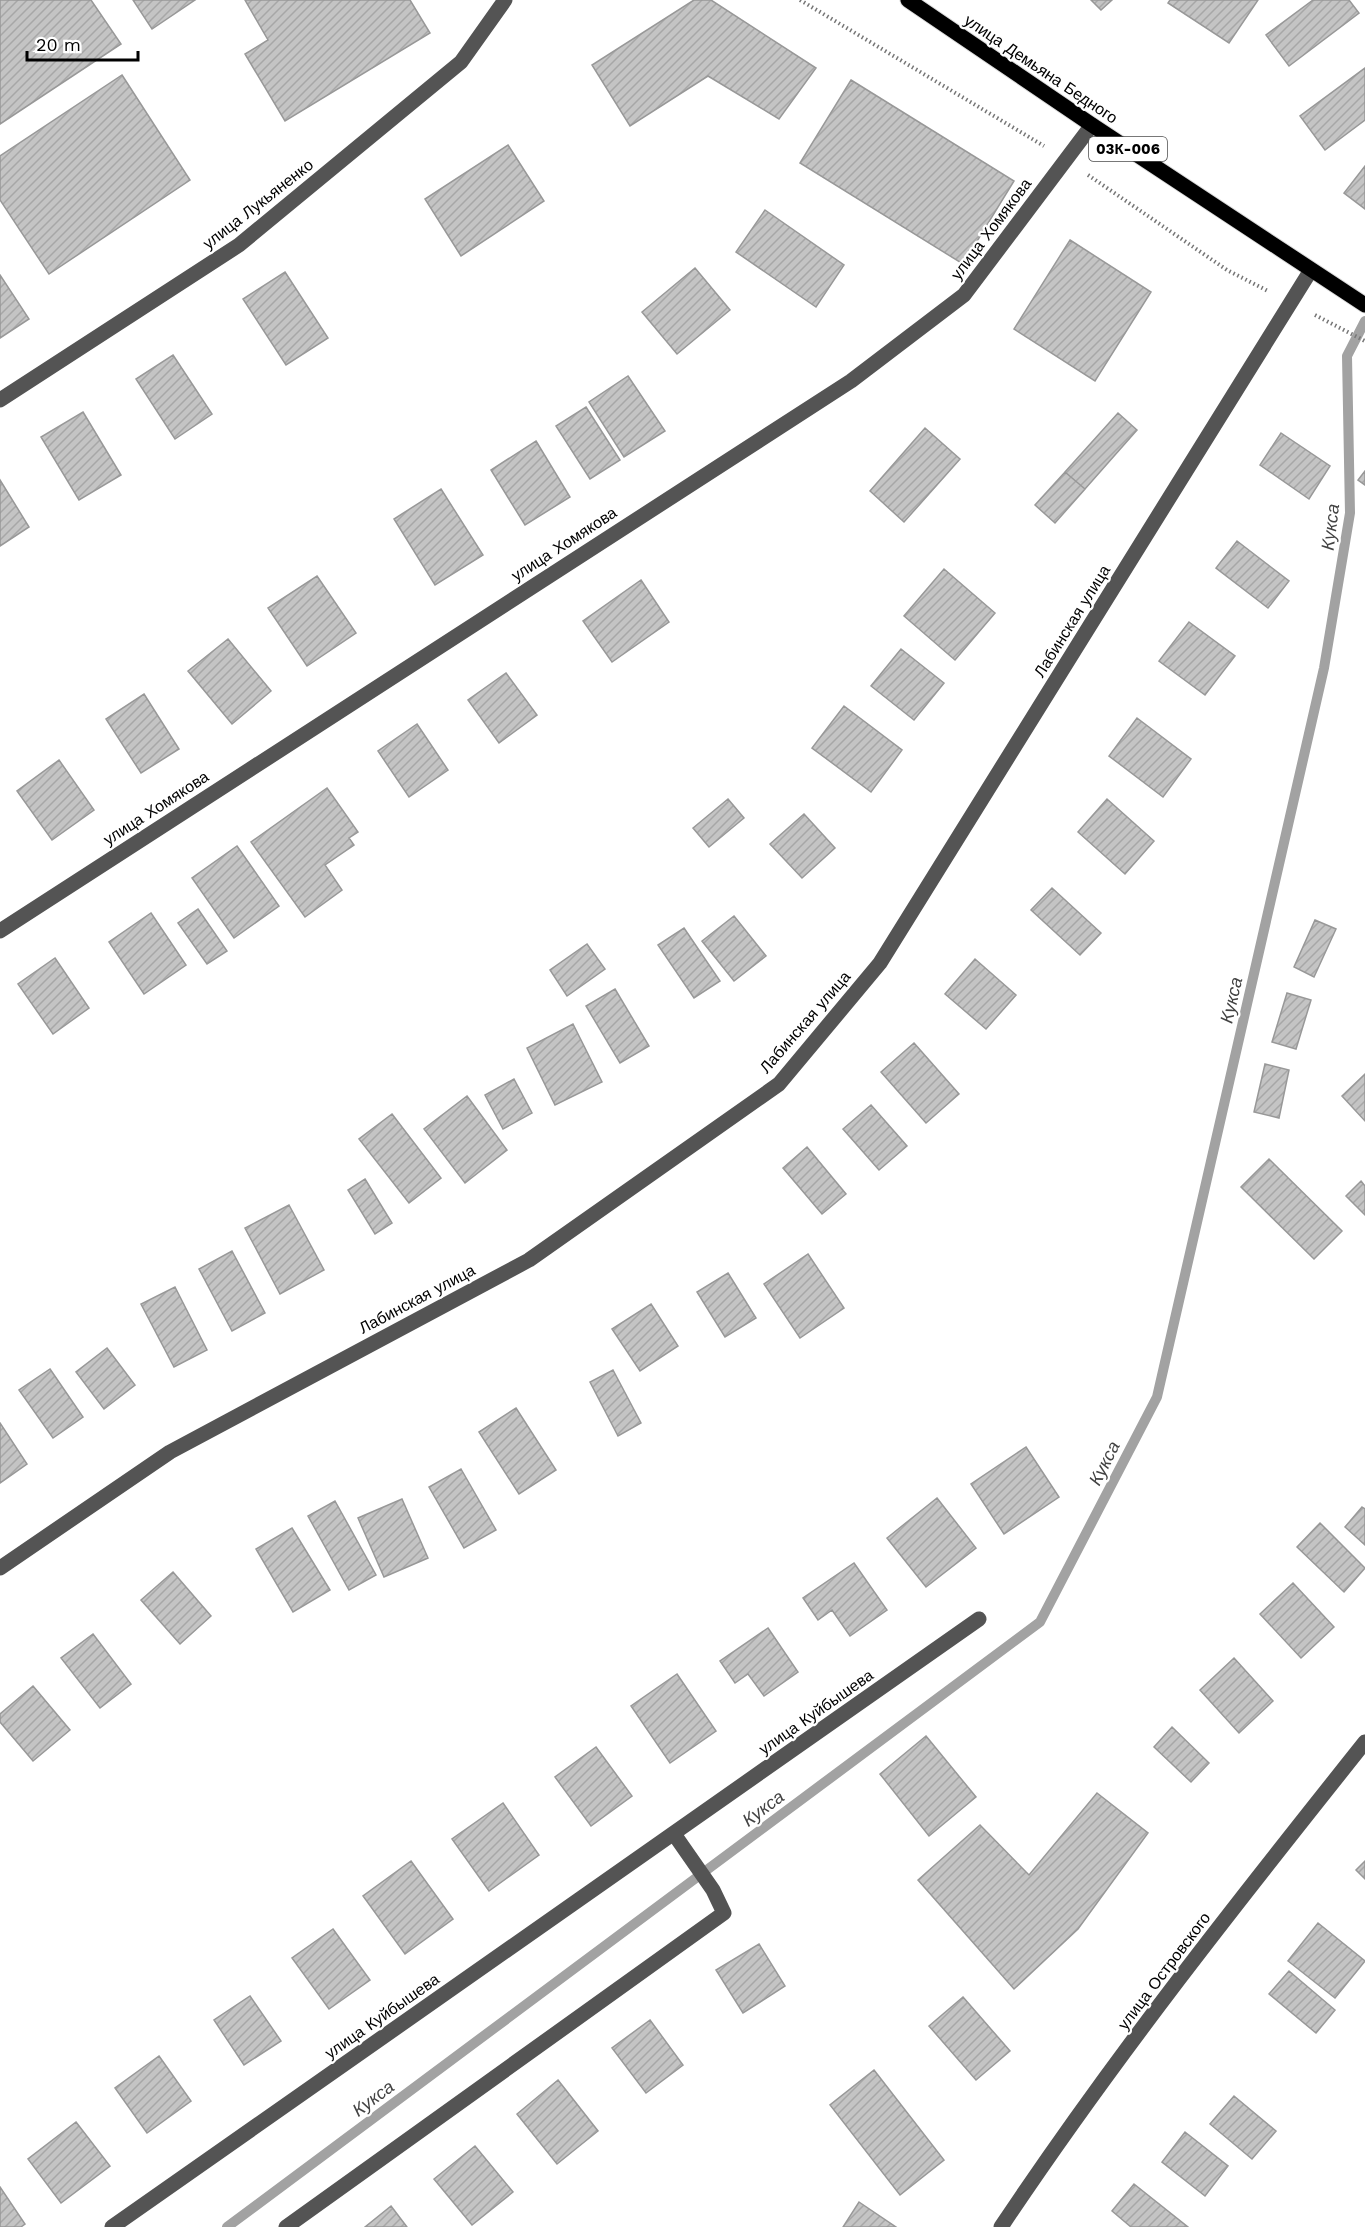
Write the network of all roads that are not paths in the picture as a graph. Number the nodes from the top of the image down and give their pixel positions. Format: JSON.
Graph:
{"nodes":[{"id":1,"x":505,"y":0,"type":"edge"},
{"id":2,"x":908,"y":0,"type":"edge"},
{"id":3,"x":1092,"y":125,"type":"junction"},
{"id":4,"x":1311,"y":270,"type":"junction"},
{"id":5,"x":1365,"y":305,"type":"edge"},
{"id":6,"x":0,"y":400,"type":"edge"},
{"id":7,"x":0,"y":931,"type":"edge"},
{"id":8,"x":0,"y":1568,"type":"edge"},
{"id":9,"x":979,"y":1619,"type":"dead end"},
{"id":10,"x":1365,"y":1743,"type":"edge"},
{"id":11,"x":674,"y":1834,"type":"junction"},
{"id":12,"x":112,"y":2227,"type":"edge"},
{"id":13,"x":286,"y":2227,"type":"edge"},
{"id":14,"x":1001,"y":2227,"type":"edge"}],
"edges":[{"from":1,"to":6,"type":"street","name":"улица Лукьяненко"},
{"from":2,"to":3,"type":"main road","name":"улица Демьяна Бедного","number":"03К-006"},
{"from":3,"to":4,"type":"main road","name":"улица Демьяна Бедного","number":"03К-006"},
{"from":3,"to":7,"type":"street","name":"улица Хомякова"},
{"from":4,"to":5,"type":"main road","name":"улица Демьяна Бедного","number":"03К-006"},
{"from":4,"to":8,"type":"street","name":"Лабинская улица"},
{"from":9,"to":11,"type":"street","name":"улица Куйбышева"},
{"from":10,"to":14,"type":"street","name":"улица Островского"},
{"from":11,"to":12,"type":"street","name":"улица Куйбышева"},
{"from":11,"to":13,"type":"street"}]}
